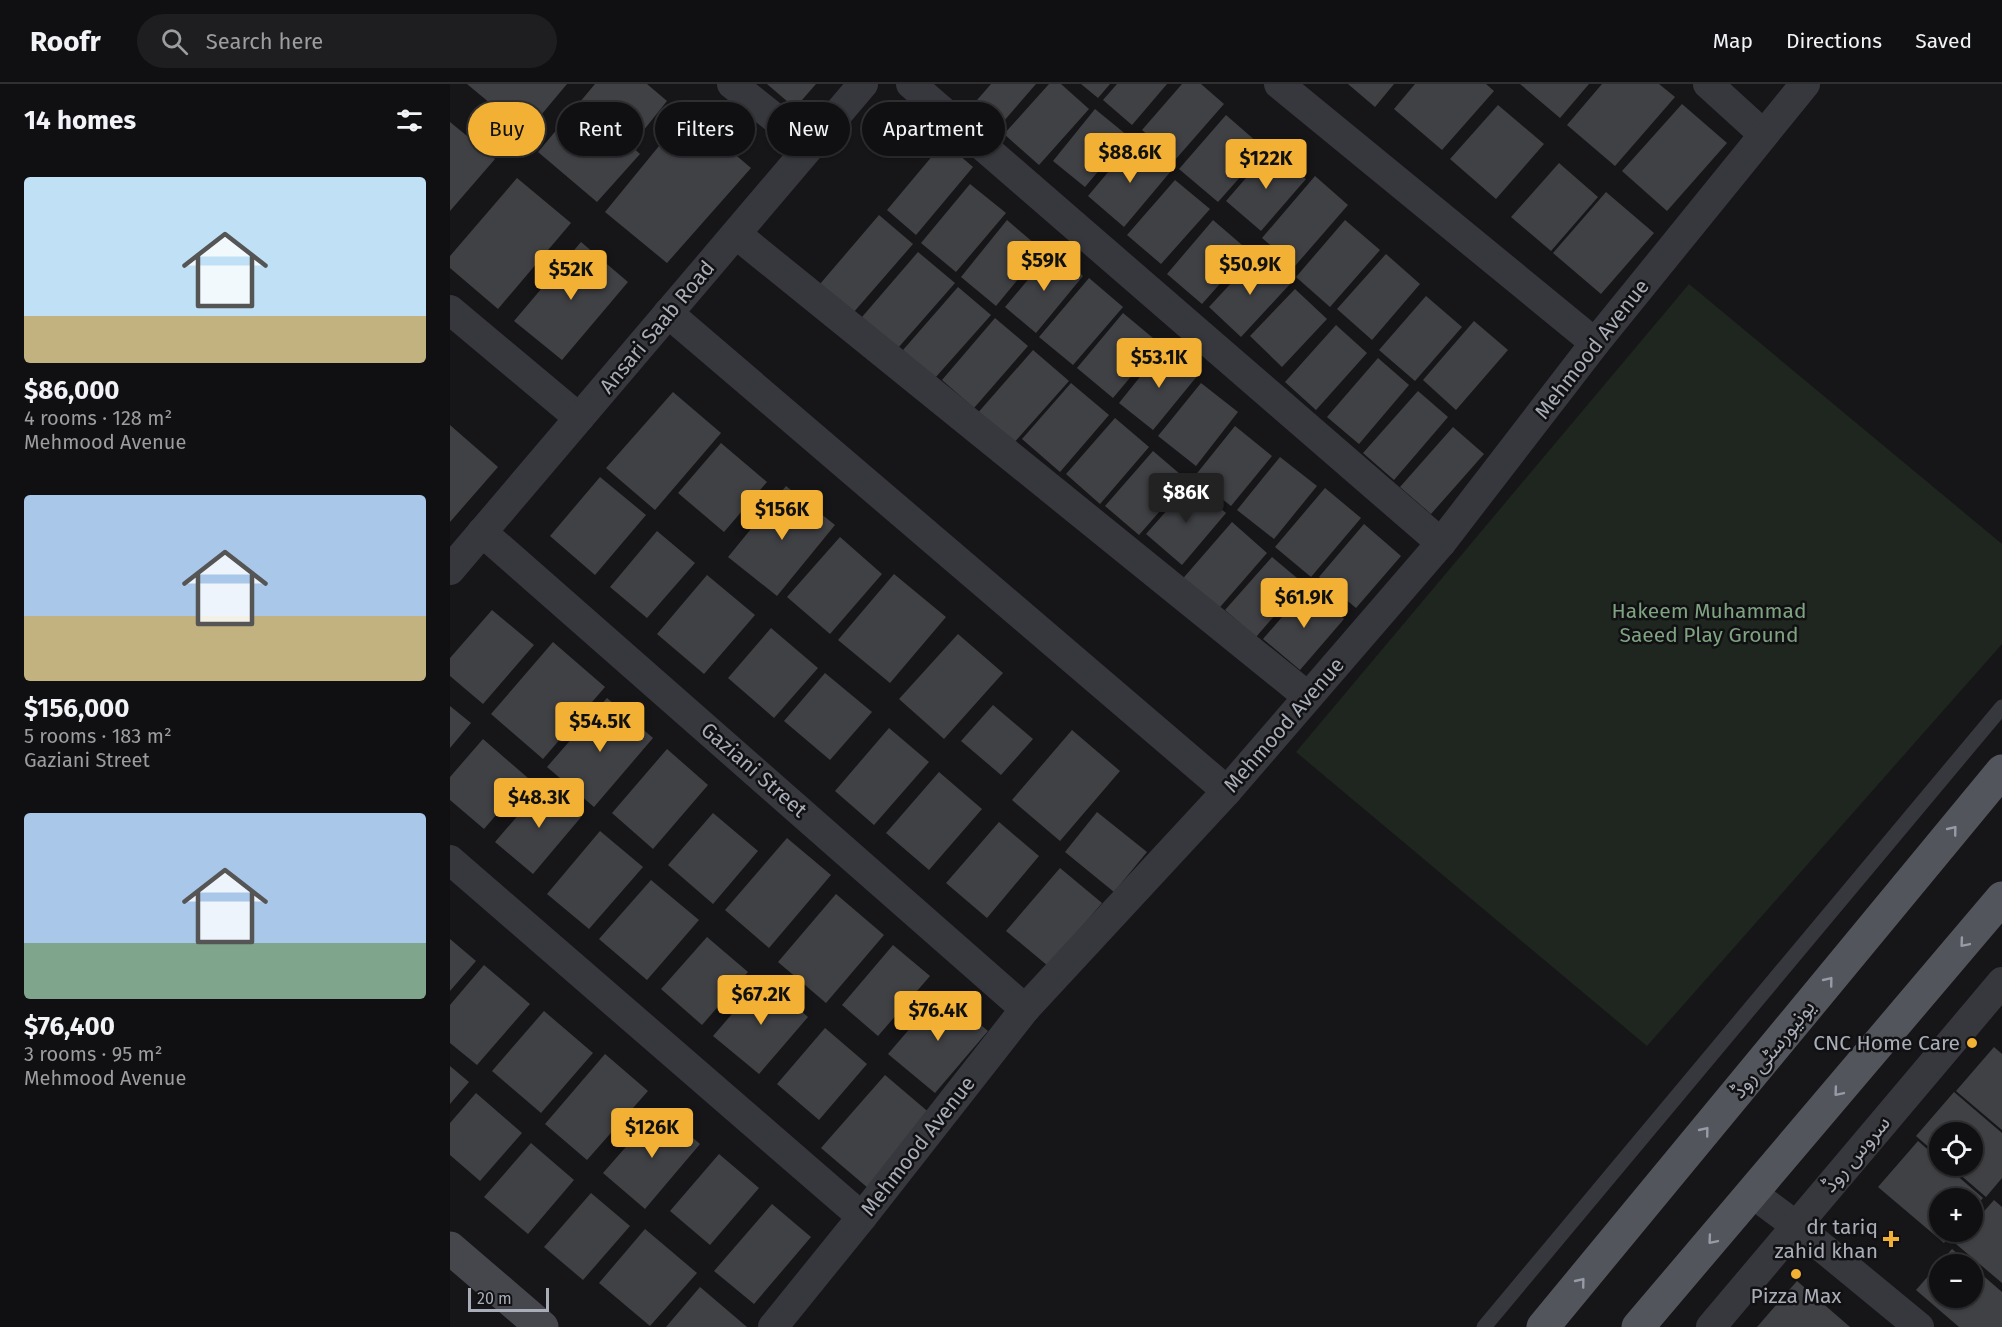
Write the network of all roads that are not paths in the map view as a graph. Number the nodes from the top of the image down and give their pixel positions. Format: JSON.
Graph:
{"nodes":[{"id":1,"x":732,"y":84,"type":"edge"},
{"id":2,"x":863,"y":84,"type":"edge"},
{"id":3,"x":911,"y":84,"type":"edge"},
{"id":4,"x":1279,"y":84,"type":"edge"},
{"id":5,"x":1708,"y":84,"type":"edge"},
{"id":6,"x":1805,"y":84,"type":"edge"},
{"id":7,"x":848,"y":102,"type":"edge"},
{"id":8,"x":767,"y":112,"type":"edge"},
{"id":9,"x":1763,"y":134,"type":"junction"},
{"id":10,"x":802,"y":156,"type":"edge"},
{"id":11,"x":736,"y":234,"type":"junction"},
{"id":12,"x":450,"y":310,"type":"edge"},
{"id":13,"x":668,"y":313,"type":"junction"},
{"id":14,"x":1595,"y":343,"type":"junction"},
{"id":15,"x":579,"y":418,"type":"junction"},
{"id":16,"x":482,"y":531,"type":"junction"},
{"id":17,"x":1441,"y":543,"type":"junction"},
{"id":18,"x":450,"y":570,"type":"edge"},
{"id":19,"x":1307,"y":696,"type":"junction"},
{"id":20,"x":2002,"y":708,"type":"edge"},
{"id":21,"x":2002,"y":771,"type":"edge"},
{"id":22,"x":1227,"y":791,"type":"junction"},
{"id":23,"x":450,"y":860,"type":"edge"},
{"id":24,"x":2002,"y":898,"type":"edge"},
{"id":25,"x":2002,"y":982,"type":"edge"},
{"id":26,"x":1025,"y":1009,"type":"junction"},
{"id":27,"x":1752,"y":1192,"type":"junction"},
{"id":28,"x":862,"y":1217,"type":"junction"},
{"id":29,"x":1795,"y":1225,"type":"junction"},
{"id":30,"x":450,"y":1248,"type":"edge"},
{"id":31,"x":542,"y":1327,"type":"edge"},
{"id":32,"x":773,"y":1327,"type":"edge"},
{"id":33,"x":1484,"y":1327,"type":"edge"},
{"id":34,"x":1543,"y":1327,"type":"edge"},
{"id":35,"x":1638,"y":1327,"type":"edge"},
{"id":36,"x":1711,"y":1327,"type":"edge"},
{"id":37,"x":1919,"y":1327,"type":"edge"}],
"edges":[{"from":1,"to":8,"type":"street"},
{"from":2,"to":7,"type":"street","name":"Ansari Saab Road"},
{"from":3,"to":17,"type":"street"},
{"from":4,"to":14,"type":"street"},
{"from":5,"to":9,"type":"street"},
{"from":6,"to":9,"type":"street","name":"Mehmood Avenue"},
{"from":9,"to":14,"type":"street","name":"Mehmood Avenue"},
{"from":10,"to":11,"type":"street","name":"Ansari Saab Road"},
{"from":11,"to":13,"type":"street","name":"Ansari Saab Road"},
{"from":11,"to":19,"type":"street"},
{"from":12,"to":15,"type":"street"},
{"from":13,"to":15,"type":"street","name":"Ansari Saab Road"},
{"from":13,"to":22,"type":"street"},
{"from":14,"to":17,"type":"street","name":"Mehmood Avenue"},
{"from":15,"to":16,"type":"street","name":"Ansari Saab Road"},
{"from":16,"to":18,"type":"street","name":"Ansari Saab Road"},
{"from":16,"to":26,"type":"street","name":"Gaziani Street"},
{"from":17,"to":19,"type":"street","name":"Mehmood Avenue"},
{"from":19,"to":22,"type":"street","name":"Mehmood Avenue"},
{"from":20,"to":33,"type":"lane"},
{"from":34,"to":21,"type":"main road","name":"یونیورسٹی روڈ","one_way":true},
{"from":22,"to":26,"type":"street","name":"Mehmood Avenue"},
{"from":23,"to":28,"type":"street"},
{"from":24,"to":27,"type":"main road","one_way":true},
{"from":25,"to":29,"type":"street","name":"سروس روڈ"},
{"from":26,"to":28,"type":"street","name":"Mehmood Avenue"},
{"from":27,"to":29,"type":"street"},
{"from":27,"to":35,"type":"main road","one_way":true},
{"from":28,"to":32,"type":"street","name":"Mehmood Avenue"},
{"from":29,"to":36,"type":"street","name":"سروس روڈ"},
{"from":29,"to":37,"type":"street"},
{"from":30,"to":31,"type":"street"}]}
